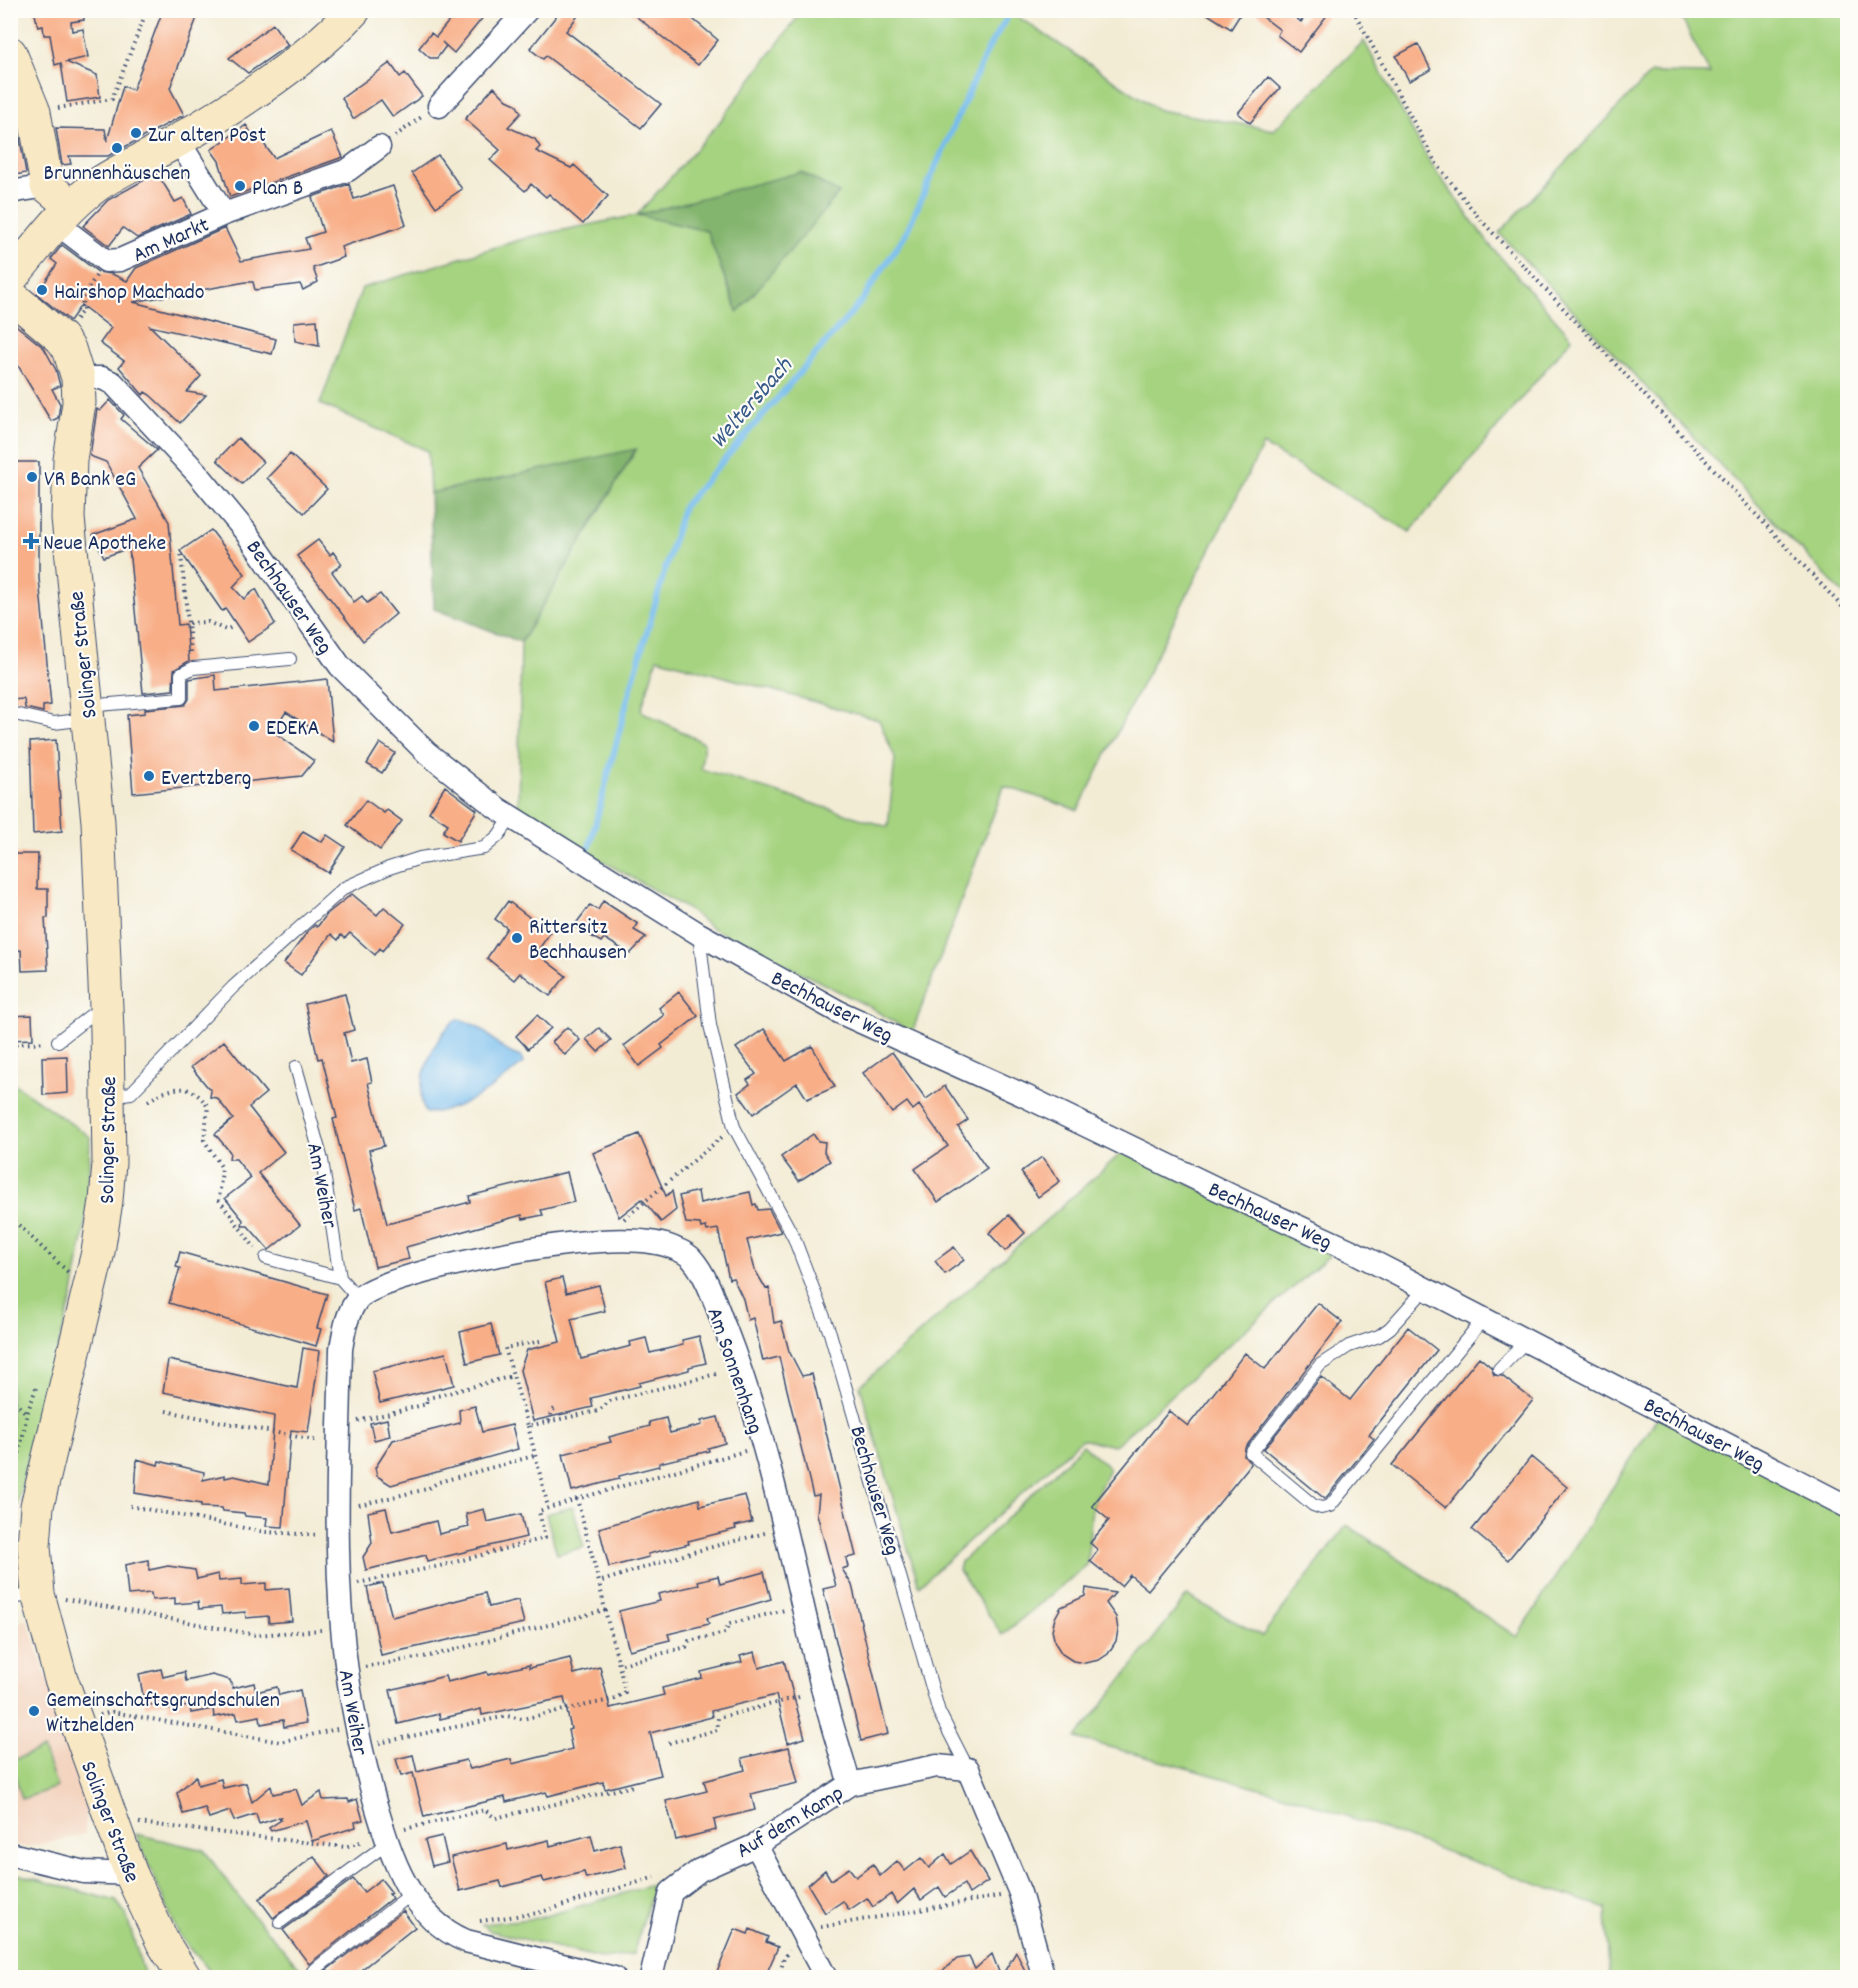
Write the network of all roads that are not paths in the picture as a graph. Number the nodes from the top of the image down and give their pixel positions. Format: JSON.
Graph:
{"nodes":[{"id":1,"x":354,"y":10,"type":"edge"},
{"id":2,"x":527,"y":10,"type":"edge"},
{"id":3,"x":10,"y":53,"type":"edge"},
{"id":4,"x":439,"y":106,"type":"road end"},
{"id":5,"x":178,"y":140,"type":"junction"},
{"id":6,"x":379,"y":147,"type":"road end"},
{"id":7,"x":10,"y":192,"type":"edge"},
{"id":8,"x":58,"y":205,"type":"junction"},
{"id":9,"x":224,"y":214,"type":"junction"},
{"id":10,"x":10,"y":279,"type":"edge"},
{"id":11,"x":10,"y":295,"type":"edge"},
{"id":12,"x":78,"y":378,"type":"junction"},
{"id":13,"x":290,"y":659,"type":"dead end"},
{"id":14,"x":87,"y":712,"type":"junction"},
{"id":15,"x":10,"y":713,"type":"edge"},
{"id":16,"x":513,"y":816,"type":"junction"},
{"id":17,"x":699,"y":934,"type":"junction"},
{"id":18,"x":106,"y":1013,"type":"junction"},
{"id":19,"x":58,"y":1041,"type":"road end"},
{"id":20,"x":296,"y":1067,"type":"dead end"},
{"id":21,"x":108,"y":1096,"type":"junction"},
{"id":22,"x":266,"y":1258,"type":"road end"},
{"id":23,"x":340,"y":1278,"type":"junction"},
{"id":24,"x":1426,"y":1288,"type":"junction"},
{"id":25,"x":358,"y":1299,"type":"junction"},
{"id":26,"x":1485,"y":1317,"type":"junction"},
{"id":27,"x":1527,"y":1340,"type":"junction"},
{"id":28,"x":1499,"y":1369,"type":"dead end"},
{"id":29,"x":1845,"y":1500,"type":"edge"},
{"id":30,"x":24,"y":1599,"type":"edge"},
{"id":31,"x":968,"y":1769,"type":"junction"},
{"id":32,"x":850,"y":1784,"type":"junction"},
{"id":33,"x":386,"y":1838,"type":"junction"},
{"id":34,"x":756,"y":1845,"type":"junction"},
{"id":35,"x":10,"y":1854,"type":"edge"},
{"id":36,"x":130,"y":1874,"type":"junction"},
{"id":37,"x":410,"y":1894,"type":"junction"},
{"id":38,"x":280,"y":1922,"type":"dead end"},
{"id":39,"x":314,"y":1971,"type":"dead end"},
{"id":40,"x":185,"y":1977,"type":"edge"},
{"id":41,"x":614,"y":1977,"type":"edge"},
{"id":42,"x":651,"y":1977,"type":"edge"},
{"id":43,"x":826,"y":1977,"type":"edge"},
{"id":44,"x":1044,"y":1977,"type":"edge"}],
"edges":[{"from":1,"to":5,"type":"main road"},
{"from":2,"to":4,"type":"street"},
{"from":3,"to":8,"type":"main road"},
{"from":5,"to":8,"type":"main road"},
{"from":5,"to":9,"type":"street","name":"Am Markt"},
{"from":6,"to":9,"type":"street","name":"Am Markt"},
{"from":7,"to":8,"type":"street"},
{"from":8,"to":9,"type":"street","name":"Am Markt"},
{"from":8,"to":10,"type":"main road"},
{"from":11,"to":12,"type":"main road","name":"Solinger Straße"},
{"from":12,"to":14,"type":"main road","name":"Solinger Straße"},
{"from":12,"to":16,"type":"street","name":"Bechhauser Weg"},
{"from":13,"to":14,"type":"lane"},
{"from":14,"to":15,"type":"lane"},
{"from":14,"to":18,"type":"main road","name":"Solinger Straße"},
{"from":16,"to":17,"type":"street","name":"Bechhauser Weg"},
{"from":16,"to":21,"type":"lane"},
{"from":17,"to":24,"type":"street","name":"Bechhauser Weg"},
{"from":17,"to":31,"type":"lane","name":"Bechhauser Weg"},
{"from":18,"to":19,"type":"lane"},
{"from":18,"to":21,"type":"main road","name":"Solinger Straße"},
{"from":20,"to":23,"type":"lane","name":"Am Weiher"},
{"from":21,"to":30,"type":"main road","name":"Solinger Straße"},
{"from":22,"to":23,"type":"lane"},
{"from":23,"to":25,"type":"lane"},
{"from":24,"to":26,"type":"street","name":"Bechhauser Weg"},
{"from":24,"to":26,"type":"lane"},
{"from":25,"to":32,"type":"street","name":"Am Sonnenhang"},
{"from":25,"to":33,"type":"street","name":"Am Weiher"},
{"from":26,"to":27,"type":"street","name":"Bechhauser Weg"},
{"from":27,"to":28,"type":"lane"},
{"from":27,"to":29,"type":"street","name":"Bechhauser Weg"},
{"from":30,"to":36,"type":"main road","name":"Solinger Straße"},
{"from":31,"to":32,"type":"street","name":"Auf dem Kamp"},
{"from":31,"to":44,"type":"street","name":"Bechhauser Weg"},
{"from":32,"to":34,"type":"street","name":"Auf dem Kamp"},
{"from":33,"to":37,"type":"street","name":"Am Weiher"},
{"from":33,"to":38,"type":"lane"},
{"from":34,"to":42,"type":"street","name":"Auf dem Kamp"},
{"from":34,"to":43,"type":"street"},
{"from":35,"to":36,"type":"street"},
{"from":36,"to":40,"type":"main road","name":"Solinger Straße"},
{"from":37,"to":39,"type":"lane"},
{"from":37,"to":41,"type":"street","name":"Am Weiher"}]}
